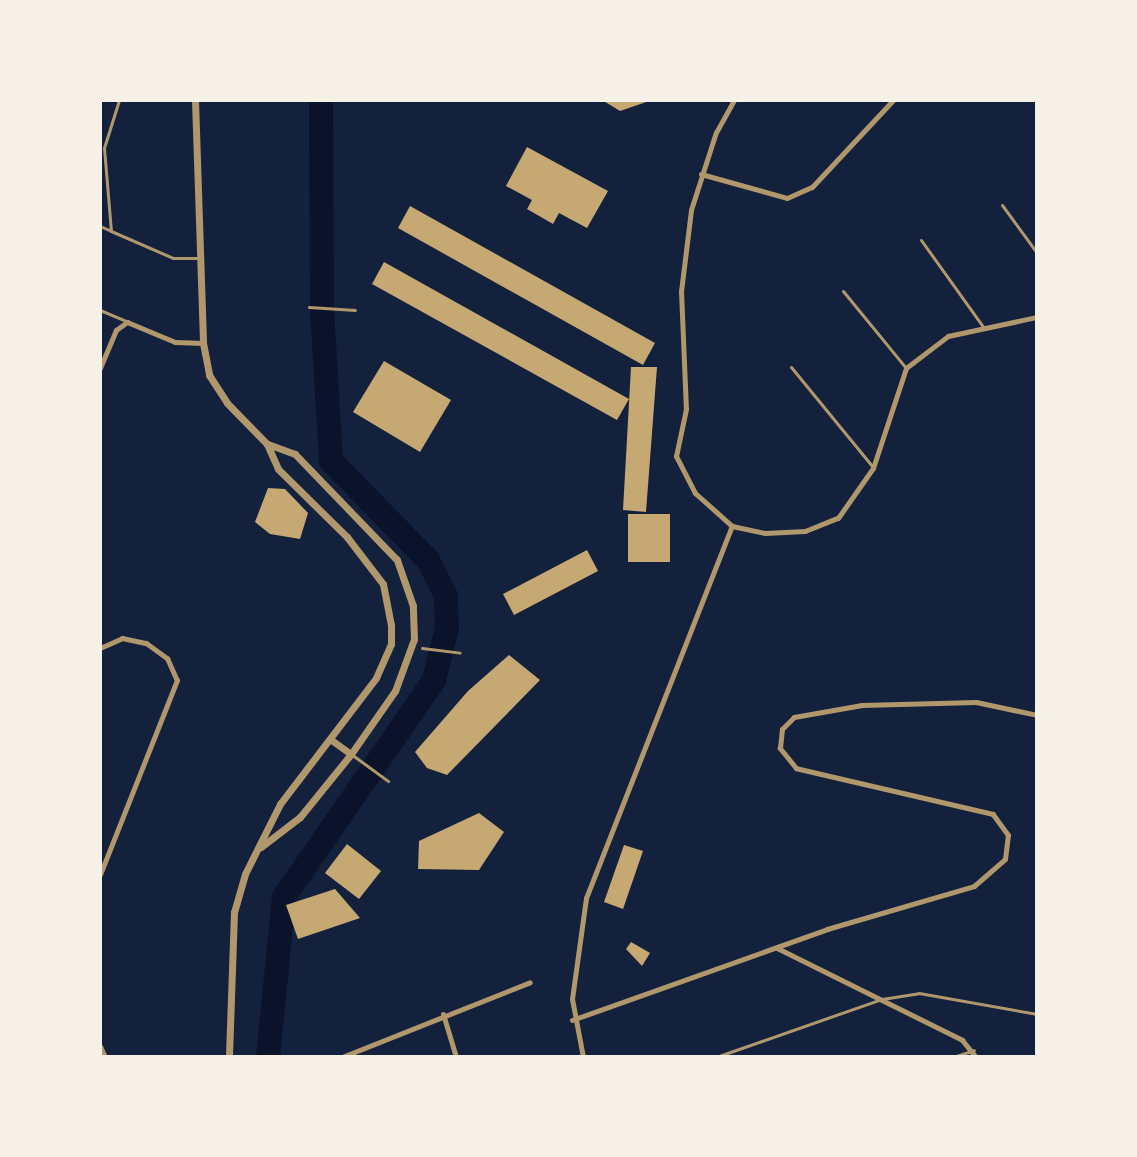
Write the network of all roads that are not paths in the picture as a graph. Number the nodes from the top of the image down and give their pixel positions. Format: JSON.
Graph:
{"nodes":[{"id":1,"x":119,"y":100,"type":"edge"},
{"id":2,"x":195,"y":100,"type":"edge"},
{"id":3,"x":734,"y":100,"type":"edge"},
{"id":4,"x":893,"y":100,"type":"edge"},
{"id":5,"x":102,"y":147,"type":"edge"},
{"id":6,"x":701,"y":174,"type":"junction"},
{"id":7,"x":1002,"y":205,"type":"dead end"},
{"id":8,"x":100,"y":226,"type":"edge"},
{"id":9,"x":111,"y":231,"type":"junction"},
{"id":10,"x":921,"y":240,"type":"dead end"},
{"id":11,"x":1037,"y":253,"type":"edge"},
{"id":12,"x":200,"y":258,"type":"junction"},
{"id":13,"x":843,"y":291,"type":"dead end"},
{"id":14,"x":309,"y":307,"type":"dead end"},
{"id":15,"x":100,"y":310,"type":"edge"},
{"id":16,"x":355,"y":310,"type":"dead end"},
{"id":17,"x":1037,"y":317,"type":"edge"},
{"id":18,"x":127,"y":322,"type":"junction"},
{"id":19,"x":984,"y":328,"type":"junction"},
{"id":20,"x":203,"y":343,"type":"junction"},
{"id":21,"x":791,"y":367,"type":"dead end"},
{"id":22,"x":100,"y":368,"type":"edge"},
{"id":23,"x":906,"y":368,"type":"junction"},
{"id":24,"x":267,"y":444,"type":"junction"},
{"id":25,"x":873,"y":468,"type":"junction"},
{"id":26,"x":732,"y":526,"type":"junction"},
{"id":27,"x":100,"y":648,"type":"edge"},
{"id":28,"x":422,"y":648,"type":"dead end"},
{"id":29,"x":460,"y":653,"type":"dead end"},
{"id":30,"x":1037,"y":715,"type":"edge"},
{"id":31,"x":330,"y":739,"type":"junction"},
{"id":32,"x":351,"y":754,"type":"junction"},
{"id":33,"x":388,"y":781,"type":"dead end"},
{"id":34,"x":260,"y":848,"type":"junction"},
{"id":35,"x":100,"y":874,"type":"edge"},
{"id":36,"x":777,"y":948,"type":"junction"},
{"id":37,"x":530,"y":982,"type":"dead end"},
{"id":38,"x":882,"y":999,"type":"junction"},
{"id":39,"x":443,"y":1014,"type":"junction"},
{"id":40,"x":1037,"y":1014,"type":"edge"},
{"id":41,"x":572,"y":1020,"type":"junction"},
{"id":42,"x":100,"y":1046,"type":"edge"},
{"id":43,"x":975,"y":1054,"type":"edge"},
{"id":44,"x":105,"y":1057,"type":"edge"},
{"id":45,"x":229,"y":1057,"type":"edge"},
{"id":46,"x":342,"y":1057,"type":"edge"},
{"id":47,"x":456,"y":1057,"type":"edge"},
{"id":48,"x":583,"y":1057,"type":"edge"},
{"id":49,"x":716,"y":1057,"type":"edge"},
{"id":50,"x":953,"y":1057,"type":"edge"}],
"edges":[{"from":1,"to":5,"type":"lane"},
{"from":2,"to":12,"type":"street"},
{"from":3,"to":6,"type":"street"},
{"from":4,"to":6,"type":"street"},
{"from":5,"to":9,"type":"lane"},
{"from":6,"to":26,"type":"street"},
{"from":7,"to":11,"type":"lane"},
{"from":8,"to":9,"type":"lane"},
{"from":9,"to":12,"type":"lane"},
{"from":10,"to":19,"type":"lane"},
{"from":12,"to":20,"type":"street"},
{"from":13,"to":23,"type":"lane"},
{"from":14,"to":16,"type":"lane"},
{"from":15,"to":18,"type":"lane"},
{"from":17,"to":19,"type":"street"},
{"from":18,"to":20,"type":"street"},
{"from":18,"to":22,"type":"street"},
{"from":19,"to":23,"type":"street"},
{"from":20,"to":24,"type":"street"},
{"from":21,"to":25,"type":"lane"},
{"from":23,"to":25,"type":"street"},
{"from":24,"to":31,"type":"street"},
{"from":24,"to":32,"type":"street"},
{"from":25,"to":26,"type":"street"},
{"from":26,"to":41,"type":"street"},
{"from":27,"to":35,"type":"street"},
{"from":28,"to":29,"type":"lane"},
{"from":30,"to":36,"type":"street"},
{"from":31,"to":32,"type":"street"},
{"from":31,"to":34,"type":"street"},
{"from":32,"to":33,"type":"lane"},
{"from":32,"to":34,"type":"street"},
{"from":34,"to":45,"type":"street"},
{"from":36,"to":38,"type":"street"},
{"from":36,"to":41,"type":"street"},
{"from":37,"to":39,"type":"street"},
{"from":38,"to":40,"type":"lane"},
{"from":38,"to":43,"type":"street"},
{"from":38,"to":49,"type":"lane"},
{"from":39,"to":46,"type":"street"},
{"from":39,"to":47,"type":"street"},
{"from":41,"to":48,"type":"street"},
{"from":42,"to":44,"type":"street"},
{"from":43,"to":50,"type":"lane"}]}
